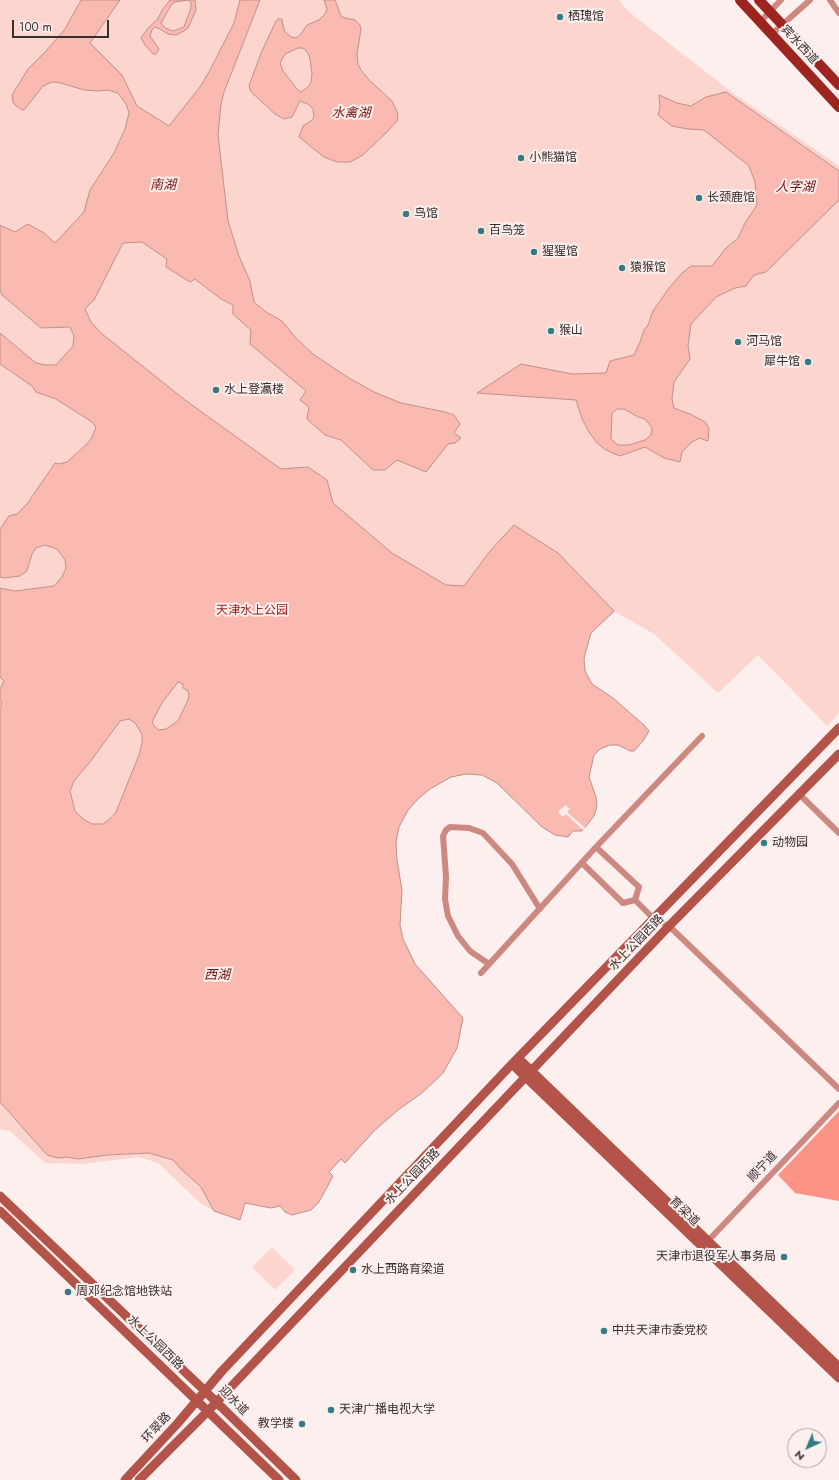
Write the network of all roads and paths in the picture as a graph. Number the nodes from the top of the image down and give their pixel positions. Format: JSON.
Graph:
{"nodes":[{"id":1,"x":740,"y":0,"type":"edge"},
{"id":2,"x":759,"y":0,"type":"edge"},
{"id":3,"x":781,"y":0,"type":"edge"},
{"id":4,"x":810,"y":0,"type":"edge"},
{"id":5,"x":830,"y":0,"type":"edge"},
{"id":6,"x":770,"y":12,"type":"junction"},
{"id":7,"x":839,"y":13,"type":"edge"},
{"id":8,"x":760,"y":22,"type":"junction"},
{"id":9,"x":782,"y":24,"type":"junction"},
{"id":10,"x":772,"y":34,"type":"junction"},
{"id":11,"x":839,"y":85,"type":"edge"},
{"id":12,"x":839,"y":107,"type":"edge"},
{"id":13,"x":839,"y":728,"type":"edge"},
{"id":14,"x":702,"y":736,"type":"dead end"},
{"id":15,"x":839,"y":754,"type":"edge"},
{"id":16,"x":799,"y":794,"type":"junction"},
{"id":17,"x":839,"y":832,"type":"edge"},
{"id":18,"x":596,"y":847,"type":"junction"},
{"id":19,"x":582,"y":863,"type":"junction"},
{"id":20,"x":635,"y":900,"type":"junction"},
{"id":21,"x":540,"y":909,"type":"junction"},
{"id":22,"x":654,"y":918,"type":"junction"},
{"id":23,"x":670,"y":926,"type":"junction"},
{"id":24,"x":489,"y":964,"type":"junction"},
{"id":25,"x":480,"y":973,"type":"dead end"},
{"id":26,"x":515,"y":1061,"type":"junction"},
{"id":27,"x":529,"y":1074,"type":"junction"},
{"id":28,"x":839,"y":1090,"type":"edge"},
{"id":29,"x":839,"y":1103,"type":"edge"},
{"id":30,"x":0,"y":1196,"type":"edge"},
{"id":31,"x":0,"y":1210,"type":"edge"},
{"id":32,"x":705,"y":1244,"type":"junction"},
{"id":33,"x":839,"y":1367,"type":"edge"},
{"id":34,"x":839,"y":1378,"type":"edge"},
{"id":35,"x":204,"y":1390,"type":"junction"},
{"id":36,"x":197,"y":1400,"type":"junction"},
{"id":37,"x":216,"y":1402,"type":"junction"},
{"id":38,"x":208,"y":1411,"type":"junction"},
{"id":39,"x":125,"y":1480,"type":"edge"},
{"id":40,"x":139,"y":1480,"type":"edge"},
{"id":41,"x":279,"y":1480,"type":"edge"},
{"id":42,"x":296,"y":1480,"type":"edge"}],
"edges":[{"from":1,"to":8,"type":"main road","name":"宾水西道"},
{"from":2,"to":6,"type":"main road","name":"宾水西道"},
{"from":3,"to":6,"type":"street"},
{"from":4,"to":9,"type":"street"},
{"from":5,"to":7,"type":"street"},
{"from":6,"to":8,"type":"street"},
{"from":6,"to":9,"type":"main road","name":"宾水西道"},
{"from":8,"to":10,"type":"main road","name":"宾水西道"},
{"from":9,"to":10,"type":"street"},
{"from":9,"to":11,"type":"main road","name":"宾水西道"},
{"from":10,"to":12,"type":"main road","name":"宾水西道"},
{"from":13,"to":22,"type":"main road","name":"水上公园西路"},
{"from":14,"to":18,"type":"street"},
{"from":15,"to":16,"type":"main road","name":"水上公园西路"},
{"from":16,"to":17,"type":"street"},
{"from":16,"to":23,"type":"main road","name":"水上公园西路"},
{"from":18,"to":19,"type":"street"},
{"from":18,"to":20,"type":"street"},
{"from":19,"to":20,"type":"street"},
{"from":19,"to":21,"type":"street"},
{"from":20,"to":22,"type":"street"},
{"from":21,"to":24,"type":"street"},
{"from":21,"to":24,"type":"street"},
{"from":22,"to":23,"type":"street"},
{"from":22,"to":26,"type":"main road","name":"水上公园西路"},
{"from":23,"to":27,"type":"main road","name":"水上公园西路"},
{"from":23,"to":28,"type":"street"},
{"from":24,"to":25,"type":"street"},
{"from":26,"to":27,"type":"main road","name":"育梁道"},
{"from":26,"to":35,"type":"main road","name":"水上公园西路"},
{"from":27,"to":32,"type":"main road","name":"育梁道"},
{"from":27,"to":37,"type":"main road","name":"水上公园西路"},
{"from":29,"to":32,"type":"street","name":"顺宁道"},
{"from":30,"to":35,"type":"main road","name":"水上公园西路"},
{"from":31,"to":36,"type":"main road","name":"水上公园西路"},
{"from":32,"to":33,"type":"main road"},
{"from":32,"to":34,"type":"main road","name":"育梁道"},
{"from":35,"to":36,"type":"main road","name":"环翠路"},
{"from":35,"to":37,"type":"main road","name":"迎水道"},
{"from":36,"to":38,"type":"main road","name":"水上公园西路"},
{"from":36,"to":39,"type":"main road","name":"环翠路"},
{"from":37,"to":38,"type":"main road","name":"水上公园西路"},
{"from":37,"to":42,"type":"main road","name":"迎水道"},
{"from":38,"to":40,"type":"main road","name":"环翠路"},
{"from":38,"to":41,"type":"main road","name":"迎水道"}]}
